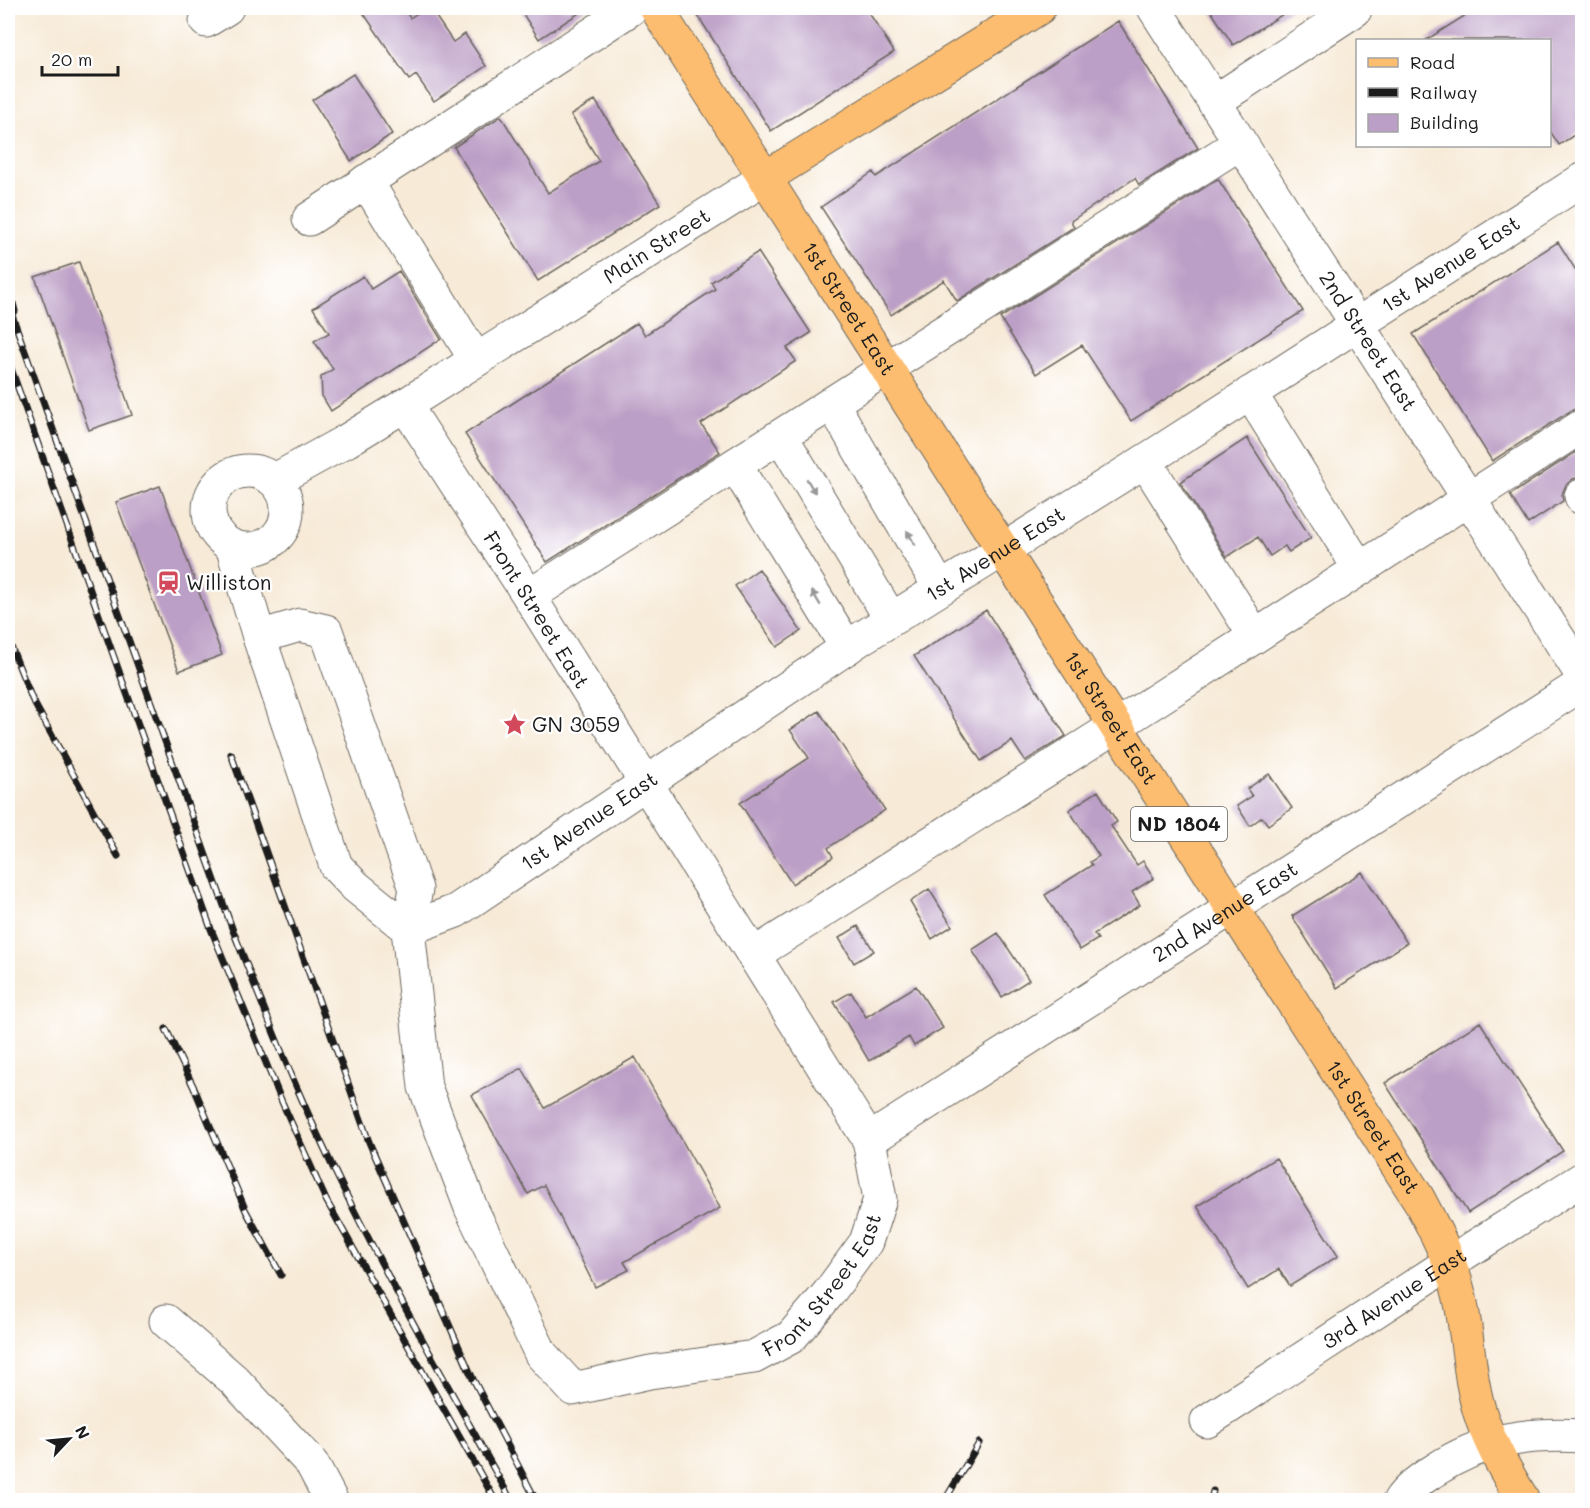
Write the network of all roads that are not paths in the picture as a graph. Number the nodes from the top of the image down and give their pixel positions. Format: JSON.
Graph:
{"nodes":[{"id":1,"x":632,"y":8,"type":"edge"},
{"id":2,"x":656,"y":8,"type":"edge"},
{"id":3,"x":1039,"y":8,"type":"edge"},
{"id":4,"x":1154,"y":8,"type":"edge"},
{"id":5,"x":1353,"y":8,"type":"edge"},
{"id":6,"x":1214,"y":102,"type":"junction"},
{"id":7,"x":1240,"y":143,"type":"junction"},
{"id":8,"x":765,"y":178,"type":"junction"},
{"id":9,"x":1582,"y":180,"type":"edge"},
{"id":10,"x":366,"y":181,"type":"junction"},
{"id":11,"x":309,"y":219,"type":"dead end"},
{"id":12,"x":1356,"y":324,"type":"junction"},
{"id":13,"x":476,"y":360,"type":"junction"},
{"id":14,"x":886,"y":369,"type":"junction"},
{"id":15,"x":1250,"y":393,"type":"junction"},
{"id":16,"x":832,"y":403,"type":"junction"},
{"id":17,"x":405,"y":405,"type":"junction"},
{"id":18,"x":1582,"y":426,"type":"edge"},
{"id":19,"x":781,"y":436,"type":"junction"},
{"id":20,"x":1145,"y":461,"type":"junction"},
{"id":21,"x":735,"y":465,"type":"junction"},
{"id":22,"x":274,"y":480,"type":"junction"},
{"id":23,"x":1469,"y":498,"type":"junction"},
{"id":24,"x":232,"y":546,"type":"junction"},
{"id":25,"x":1002,"y":549,"type":"junction"},
{"id":26,"x":1359,"y":568,"type":"junction"},
{"id":27,"x":940,"y":588,"type":"junction"},
{"id":28,"x":529,"y":597,"type":"junction"},
{"id":29,"x":891,"y":619,"type":"junction"},
{"id":30,"x":1255,"y":636,"type":"junction"},
{"id":31,"x":259,"y":638,"type":"junction"},
{"id":32,"x":847,"y":648,"type":"junction"},
{"id":33,"x":1582,"y":675,"type":"edge"},
{"id":34,"x":1582,"y":684,"type":"edge"},
{"id":35,"x":1116,"y":726,"type":"junction"},
{"id":36,"x":644,"y":782,"type":"junction"},
{"id":37,"x":1233,"y":908,"type":"junction"},
{"id":38,"x":408,"y":929,"type":"junction"},
{"id":39,"x":753,"y":955,"type":"junction"},
{"id":40,"x":869,"y":1140,"type":"junction"},
{"id":41,"x":1582,"y":1179,"type":"edge"},
{"id":42,"x":1449,"y":1263,"type":"junction"},
{"id":43,"x":166,"y":1321,"type":"dead end"},
{"id":44,"x":1207,"y":1421,"type":"dead end"},
{"id":45,"x":1582,"y":1436,"type":"edge"},
{"id":46,"x":1492,"y":1443,"type":"junction"},
{"id":47,"x":331,"y":1500,"type":"edge"},
{"id":48,"x":1400,"y":1500,"type":"edge"},
{"id":49,"x":1524,"y":1500,"type":"edge"}],
"edges":[{"from":1,"to":10,"type":"street"},
{"from":2,"to":8,"type":"main road","name":"1st Street East"},
{"from":3,"to":8,"type":"main road","name":"Main Street"},
{"from":4,"to":6,"type":"street","name":"2nd Street East"},
{"from":5,"to":6,"type":"street"},
{"from":6,"to":7,"type":"street","name":"2nd Street East"},
{"from":7,"to":12,"type":"street","name":"2nd Street East"},
{"from":7,"to":14,"type":"street"},
{"from":8,"to":13,"type":"street","name":"Main Street"},
{"from":8,"to":14,"type":"main road","name":"1st Street East","number":"ND 1804"},
{"from":9,"to":12,"type":"street","name":"1st Avenue East"},
{"from":10,"to":11,"type":"street"},
{"from":10,"to":13,"type":"street"},
{"from":12,"to":15,"type":"street","name":"1st Avenue East"},
{"from":12,"to":23,"type":"street","name":"2nd Street East"},
{"from":13,"to":17,"type":"street","name":"Main Street"},
{"from":14,"to":16,"type":"street"},
{"from":14,"to":25,"type":"main road","name":"1st Street East","number":"ND 1804"},
{"from":15,"to":20,"type":"street","name":"1st Avenue East"},
{"from":15,"to":26,"type":"street"},
{"from":16,"to":19,"type":"street"},
{"from":27,"to":16,"type":"street","one_way":true},
{"from":17,"to":22,"type":"street","name":"Main Street"},
{"from":17,"to":28,"type":"street","name":"Front Street East"},
{"from":18,"to":23,"type":"street"},
{"from":19,"to":21,"type":"street"},
{"from":19,"to":29,"type":"street","one_way":true},
{"from":20,"to":25,"type":"street","name":"1st Avenue East"},
{"from":20,"to":30,"type":"street"},
{"from":21,"to":28,"type":"street"},
{"from":32,"to":21,"type":"street","one_way":true},
{"from":22,"to":24,"type":"street"},
{"from":22,"to":24,"type":"street"},
{"from":23,"to":26,"type":"street"},
{"from":23,"to":33,"type":"street","name":"2nd Street East"},
{"from":24,"to":31,"type":"street"},
{"from":25,"to":27,"type":"street","name":"1st Avenue East"},
{"from":25,"to":35,"type":"main road","name":"1st Street East","number":"ND 1804"},
{"from":26,"to":30,"type":"street"},
{"from":27,"to":29,"type":"street","name":"1st Avenue East"},
{"from":28,"to":36,"type":"street","name":"Front Street East"},
{"from":29,"to":32,"type":"street","name":"1st Avenue East"},
{"from":30,"to":35,"type":"street"},
{"from":31,"to":38,"type":"street"},
{"from":31,"to":38,"type":"street"},
{"from":32,"to":36,"type":"street","name":"1st Avenue East"},
{"from":34,"to":37,"type":"street","name":"2nd Avenue East"},
{"from":35,"to":37,"type":"main road","name":"1st Street East","number":"ND 1804"},
{"from":35,"to":39,"type":"street"},
{"from":36,"to":38,"type":"street","name":"1st Avenue East"},
{"from":36,"to":39,"type":"street","name":"Front Street East"},
{"from":37,"to":40,"type":"street","name":"2nd Avenue East"},
{"from":37,"to":42,"type":"main road","name":"1st Street East","number":"ND 1804"},
{"from":38,"to":40,"type":"street","name":"Front Street East"},
{"from":39,"to":40,"type":"street","name":"Front Street East"},
{"from":41,"to":42,"type":"street","name":"3rd Avenue East"},
{"from":42,"to":44,"type":"street","name":"3rd Avenue East"},
{"from":42,"to":46,"type":"main road","name":"1st Street East","number":"ND 1804"},
{"from":43,"to":47,"type":"street"},
{"from":45,"to":46,"type":"street"},
{"from":46,"to":48,"type":"street"},
{"from":46,"to":49,"type":"main road","name":"1st Street East","number":"ND 1804"}]}
